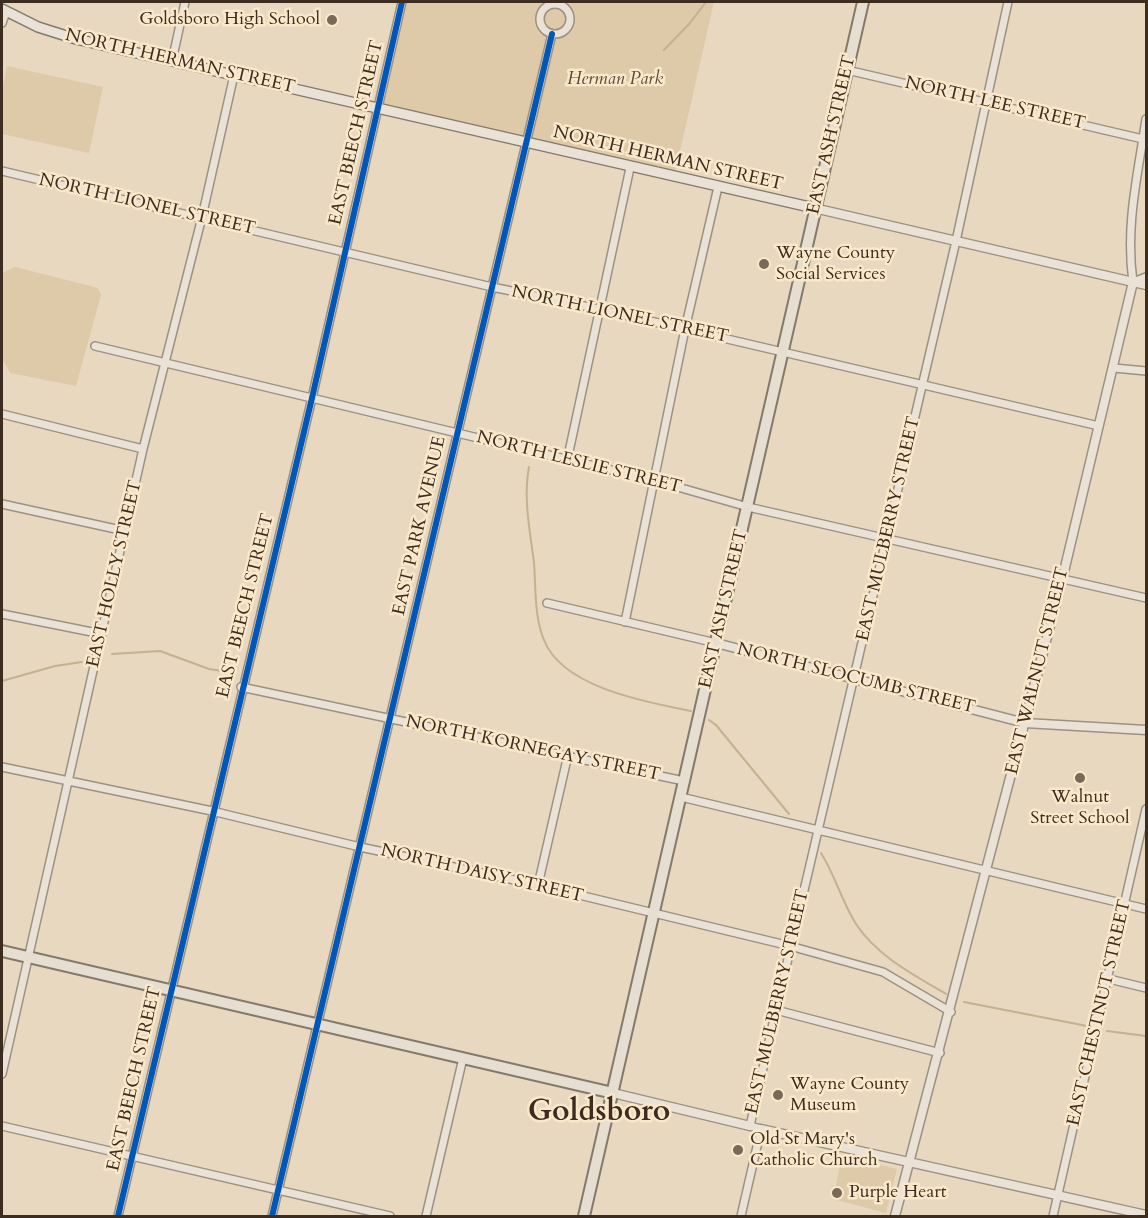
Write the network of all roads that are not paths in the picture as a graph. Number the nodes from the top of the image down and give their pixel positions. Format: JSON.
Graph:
{"nodes":[{"id":1,"x":185,"y":2,"type":"edge"},
{"id":2,"x":402,"y":2,"type":"edge"},
{"id":3,"x":863,"y":2,"type":"edge"},
{"id":4,"x":1008,"y":2,"type":"edge"},
{"id":5,"x":560,"y":3,"type":"edge"},
{"id":6,"x":4,"y":10,"type":"edge"},
{"id":7,"x":2,"y":23,"type":"edge"},
{"id":8,"x":552,"y":34,"type":"junction"},
{"id":9,"x":172,"y":61,"type":"junction"},
{"id":10,"x":847,"y":70,"type":"junction"},
{"id":11,"x":234,"y":75,"type":"junction"},
{"id":12,"x":985,"y":102,"type":"junction"},
{"id":13,"x":378,"y":109,"type":"junction"},
{"id":14,"x":1146,"y":119,"type":"edge"},
{"id":15,"x":1143,"y":139,"type":"junction"},
{"id":16,"x":526,"y":142,"type":"junction"},
{"id":17,"x":630,"y":168,"type":"junction"},
{"id":18,"x":2,"y":171,"type":"edge"},
{"id":19,"x":718,"y":187,"type":"junction"},
{"id":20,"x":814,"y":208,"type":"junction"},
{"id":21,"x":202,"y":217,"type":"junction"},
{"id":22,"x":956,"y":241,"type":"junction"},
{"id":23,"x":345,"y":252,"type":"junction"},
{"id":24,"x":1146,"y":277,"type":"edge"},
{"id":25,"x":1133,"y":282,"type":"junction"},
{"id":26,"x":1146,"y":285,"type":"edge"},
{"id":27,"x":492,"y":287,"type":"junction"},
{"id":28,"x":598,"y":309,"type":"junction"},
{"id":29,"x":685,"y":329,"type":"junction"},
{"id":30,"x":95,"y":346,"type":"dead end"},
{"id":31,"x":783,"y":352,"type":"junction"},
{"id":32,"x":166,"y":363,"type":"junction"},
{"id":33,"x":1114,"y":368,"type":"junction"},
{"id":34,"x":1146,"y":371,"type":"edge"},
{"id":35,"x":923,"y":385,"type":"junction"},
{"id":36,"x":312,"y":398,"type":"junction"},
{"id":37,"x":2,"y":414,"type":"edge"},
{"id":38,"x":1099,"y":426,"type":"junction"},
{"id":39,"x":457,"y":433,"type":"junction"},
{"id":40,"x":143,"y":449,"type":"junction"},
{"id":41,"x":567,"y":461,"type":"junction"},
{"id":42,"x":653,"y":480,"type":"junction"},
{"id":43,"x":2,"y":504,"type":"edge"},
{"id":44,"x":748,"y":507,"type":"junction"},
{"id":45,"x":125,"y":531,"type":"junction"},
{"id":46,"x":886,"y":536,"type":"junction"},
{"id":47,"x":1062,"y":580,"type":"junction"},
{"id":48,"x":1146,"y":598,"type":"edge"},
{"id":49,"x":547,"y":603,"type":"dead end"},
{"id":50,"x":2,"y":614,"type":"edge"},
{"id":51,"x":625,"y":622,"type":"junction"},
{"id":52,"x":102,"y":634,"type":"junction"},
{"id":53,"x":716,"y":643,"type":"junction"},
{"id":54,"x":854,"y":676,"type":"junction"},
{"id":55,"x":241,"y":687,"type":"junction"},
{"id":56,"x":390,"y":719,"type":"junction"},
{"id":57,"x":1025,"y":723,"type":"junction"},
{"id":58,"x":1146,"y":730,"type":"edge"},
{"id":59,"x":568,"y":755,"type":"junction"},
{"id":60,"x":2,"y":767,"type":"edge"},
{"id":61,"x":68,"y":781,"type":"junction"},
{"id":62,"x":684,"y":781,"type":"junction"},
{"id":63,"x":681,"y":797,"type":"junction"},
{"id":64,"x":1146,"y":809,"type":"edge"},
{"id":65,"x":212,"y":811,"type":"junction"},
{"id":66,"x":817,"y":830,"type":"junction"},
{"id":67,"x":360,"y":847,"type":"junction"},
{"id":68,"x":987,"y":872,"type":"junction"},
{"id":69,"x":538,"y":885,"type":"junction"},
{"id":70,"x":1125,"y":903,"type":"junction"},
{"id":71,"x":1146,"y":909,"type":"edge"},
{"id":72,"x":653,"y":914,"type":"junction"},
{"id":73,"x":790,"y":946,"type":"junction"},
{"id":74,"x":2,"y":951,"type":"edge"},
{"id":75,"x":30,"y":957,"type":"junction"},
{"id":76,"x":1109,"y":979,"type":"junction"},
{"id":77,"x":1146,"y":988,"type":"edge"},
{"id":78,"x":171,"y":991,"type":"junction"},
{"id":79,"x":776,"y":1010,"type":"junction"},
{"id":80,"x":951,"y":1012,"type":"junction"},
{"id":81,"x":318,"y":1025,"type":"junction"},
{"id":82,"x":940,"y":1053,"type":"junction"},
{"id":83,"x":463,"y":1058,"type":"junction"},
{"id":84,"x":2,"y":1074,"type":"edge"},
{"id":85,"x":613,"y":1093,"type":"junction"},
{"id":86,"x":2,"y":1126,"type":"edge"},
{"id":87,"x":750,"y":1126,"type":"junction"},
{"id":88,"x":761,"y":1129,"type":"junction"},
{"id":89,"x":132,"y":1156,"type":"junction"},
{"id":90,"x":908,"y":1162,"type":"junction"},
{"id":91,"x":278,"y":1190,"type":"junction"},
{"id":92,"x":1058,"y":1195,"type":"junction"},
{"id":93,"x":1146,"y":1215,"type":"edge"},
{"id":94,"x":118,"y":1216,"type":"edge"},
{"id":95,"x":272,"y":1216,"type":"edge"},
{"id":96,"x":390,"y":1216,"type":"edge"},
{"id":97,"x":426,"y":1216,"type":"edge"},
{"id":98,"x":584,"y":1216,"type":"edge"},
{"id":99,"x":741,"y":1216,"type":"edge"},
{"id":100,"x":895,"y":1216,"type":"edge"},
{"id":101,"x":1053,"y":1216,"type":"edge"}],
"edges":[{"from":1,"to":9,"type":"street"},
{"from":2,"to":13,"type":"street","name":"EAST BEECH STREET"},
{"from":3,"to":10,"type":"main road","name":"EAST ASH STREET"},
{"from":4,"to":12,"type":"street","name":"EAST MULBERRY STREET"},
{"from":5,"to":8,"type":"street","name":"EAST PARK AVENUE"},
{"from":5,"to":8,"type":"street","name":"EAST PARK AVENUE"},
{"from":6,"to":7,"type":"street"},
{"from":6,"to":9,"type":"main road","name":"NORTH HERMAN STREET"},
{"from":8,"to":16,"type":"street","name":"EAST PARK AVENUE"},
{"from":9,"to":11,"type":"main road","name":"NORTH HERMAN STREET"},
{"from":10,"to":12,"type":"street","name":"NORTH LEE STREET"},
{"from":10,"to":20,"type":"main road","name":"EAST ASH STREET"},
{"from":11,"to":13,"type":"main road","name":"NORTH HERMAN STREET"},
{"from":11,"to":21,"type":"street","name":"EAST HOLLY STREET"},
{"from":12,"to":15,"type":"street","name":"NORTH LEE STREET"},
{"from":12,"to":22,"type":"street","name":"EAST MULBERRY STREET"},
{"from":13,"to":16,"type":"main road","name":"NORTH HERMAN STREET"},
{"from":13,"to":23,"type":"street","name":"EAST BEECH STREET"},
{"from":14,"to":15,"type":"street","name":"EAST WALNUT STREET"},
{"from":15,"to":25,"type":"street","name":"EAST WALNUT STREET"},
{"from":16,"to":17,"type":"main road","name":"NORTH HERMAN STREET"},
{"from":16,"to":27,"type":"street","name":"EAST PARK AVENUE"},
{"from":17,"to":19,"type":"main road","name":"NORTH HERMAN STREET"},
{"from":17,"to":28,"type":"street"},
{"from":18,"to":21,"type":"street","name":"NORTH LIONEL STREET"},
{"from":19,"to":20,"type":"main road","name":"NORTH HERMAN STREET"},
{"from":19,"to":29,"type":"street"},
{"from":20,"to":22,"type":"street","name":"NORTH HERMAN STREET"},
{"from":20,"to":31,"type":"main road","name":"EAST ASH STREET"},
{"from":21,"to":23,"type":"street","name":"NORTH LIONEL STREET"},
{"from":21,"to":32,"type":"street","name":"EAST HOLLY STREET"},
{"from":22,"to":25,"type":"street","name":"NORTH HERMAN STREET"},
{"from":22,"to":35,"type":"street","name":"EAST MULBERRY STREET"},
{"from":23,"to":27,"type":"street","name":"NORTH LIONEL STREET"},
{"from":23,"to":36,"type":"street","name":"EAST BEECH STREET"},
{"from":24,"to":25,"type":"street"},
{"from":25,"to":26,"type":"street","name":"NORTH HERMAN STREET"},
{"from":25,"to":33,"type":"street","name":"EAST WALNUT STREET"},
{"from":27,"to":28,"type":"street","name":"NORTH LIONEL STREET"},
{"from":27,"to":39,"type":"street","name":"EAST PARK AVENUE"},
{"from":28,"to":29,"type":"street","name":"NORTH LIONEL STREET"},
{"from":28,"to":41,"type":"street"},
{"from":29,"to":31,"type":"street","name":"NORTH LIONEL STREET"},
{"from":29,"to":42,"type":"street"},
{"from":30,"to":32,"type":"street","name":"NORTH LESLIE STREET"},
{"from":31,"to":35,"type":"street","name":"NORTH LIONEL STREET"},
{"from":31,"to":44,"type":"main road","name":"EAST ASH STREET"},
{"from":32,"to":36,"type":"street","name":"NORTH LESLIE STREET"},
{"from":32,"to":40,"type":"street","name":"EAST HOLLY STREET"},
{"from":33,"to":34,"type":"street"},
{"from":33,"to":38,"type":"street","name":"EAST WALNUT STREET"},
{"from":35,"to":38,"type":"street","name":"NORTH LIONEL STREET"},
{"from":35,"to":46,"type":"street","name":"EAST MULBERRY STREET"},
{"from":36,"to":39,"type":"street","name":"NORTH LESLIE STREET"},
{"from":36,"to":55,"type":"street","name":"EAST BEECH STREET"},
{"from":37,"to":40,"type":"street"},
{"from":38,"to":47,"type":"street","name":"EAST WALNUT STREET"},
{"from":39,"to":41,"type":"street","name":"NORTH LESLIE STREET"},
{"from":39,"to":56,"type":"street","name":"EAST PARK AVENUE"},
{"from":40,"to":45,"type":"street","name":"EAST HOLLY STREET"},
{"from":41,"to":42,"type":"street","name":"NORTH LESLIE STREET"},
{"from":42,"to":44,"type":"street","name":"NORTH LESLIE STREET"},
{"from":42,"to":51,"type":"street"},
{"from":43,"to":45,"type":"street"},
{"from":44,"to":46,"type":"street","name":"NORTH LESLIE STREET"},
{"from":44,"to":53,"type":"main road","name":"EAST ASH STREET"},
{"from":45,"to":52,"type":"street","name":"EAST HOLLY STREET"},
{"from":46,"to":47,"type":"street","name":"NORTH LESLIE STREET"},
{"from":46,"to":54,"type":"street","name":"EAST MULBERRY STREET"},
{"from":47,"to":48,"type":"street","name":"NORTH LESLIE STREET"},
{"from":47,"to":57,"type":"street","name":"EAST WALNUT STREET"},
{"from":49,"to":51,"type":"street","name":"NORTH SLOCUMB STREET"},
{"from":50,"to":52,"type":"street"},
{"from":51,"to":53,"type":"street","name":"NORTH SLOCUMB STREET"},
{"from":52,"to":61,"type":"street","name":"EAST HOLLY STREET"},
{"from":53,"to":54,"type":"street","name":"NORTH SLOCUMB STREET"},
{"from":53,"to":62,"type":"main road","name":"EAST ASH STREET"},
{"from":54,"to":57,"type":"street","name":"NORTH SLOCUMB STREET"},
{"from":54,"to":66,"type":"street","name":"EAST MULBERRY STREET"},
{"from":55,"to":56,"type":"street","name":"NORTH KORNEGAY STREET"},
{"from":55,"to":65,"type":"street","name":"EAST BEECH STREET"},
{"from":56,"to":59,"type":"street","name":"NORTH KORNEGAY STREET"},
{"from":56,"to":67,"type":"street","name":"EAST PARK AVENUE"},
{"from":57,"to":58,"type":"street","name":"NORTH SLOCUMB STREET"},
{"from":57,"to":68,"type":"street","name":"EAST WALNUT STREET"},
{"from":59,"to":62,"type":"street","name":"NORTH KORNEGAY STREET"},
{"from":59,"to":69,"type":"street"},
{"from":60,"to":61,"type":"street","name":"NORTH DAISY STREET"},
{"from":61,"to":65,"type":"street","name":"NORTH DAISY STREET"},
{"from":61,"to":75,"type":"street","name":"EAST HOLLY STREET"},
{"from":62,"to":63,"type":"main road","name":"EAST ASH STREET"},
{"from":63,"to":66,"type":"street","name":"NORTH KORNEGAY STREET"},
{"from":63,"to":72,"type":"main road","name":"EAST ASH STREET"},
{"from":64,"to":70,"type":"street","name":"EAST CHESTNUT STREET"},
{"from":65,"to":67,"type":"street","name":"NORTH DAISY STREET"},
{"from":65,"to":78,"type":"street","name":"EAST BEECH STREET"},
{"from":66,"to":68,"type":"street","name":"NORTH KORNEGAY STREET"},
{"from":66,"to":73,"type":"street","name":"EAST MULBERRY STREET"},
{"from":67,"to":69,"type":"street","name":"NORTH DAISY STREET"},
{"from":67,"to":81,"type":"street","name":"EAST PARK AVENUE"},
{"from":68,"to":70,"type":"street","name":"NORTH KORNEGAY STREET"},
{"from":68,"to":80,"type":"street","name":"EAST WALNUT STREET"},
{"from":69,"to":72,"type":"street","name":"NORTH DAISY STREET"},
{"from":70,"to":71,"type":"street","name":"NORTH KORNEGAY STREET"},
{"from":70,"to":76,"type":"street","name":"EAST CHESTNUT STREET"},
{"from":72,"to":73,"type":"street","name":"NORTH DAISY STREET"},
{"from":72,"to":85,"type":"main road","name":"EAST ASH STREET"},
{"from":73,"to":79,"type":"street","name":"EAST MULBERRY STREET"},
{"from":73,"to":80,"type":"street","name":"NORTH DAISY STREET"},
{"from":74,"to":75,"type":"main road"},
{"from":75,"to":78,"type":"main road"},
{"from":75,"to":84,"type":"street","name":"EAST HOLLY STREET"},
{"from":76,"to":77,"type":"street"},
{"from":76,"to":92,"type":"street","name":"EAST CHESTNUT STREET"},
{"from":78,"to":81,"type":"main road"},
{"from":78,"to":89,"type":"street","name":"EAST BEECH STREET"},
{"from":79,"to":82,"type":"street"},
{"from":79,"to":87,"type":"street","name":"EAST MULBERRY STREET"},
{"from":80,"to":82,"type":"street","name":"EAST WALNUT STREET"},
{"from":81,"to":83,"type":"main road"},
{"from":81,"to":91,"type":"street","name":"EAST PARK AVENUE"},
{"from":82,"to":90,"type":"street","name":"EAST WALNUT STREET"},
{"from":83,"to":85,"type":"main road"},
{"from":83,"to":97,"type":"street"},
{"from":85,"to":87,"type":"street"},
{"from":85,"to":98,"type":"main road","name":"EAST ASH STREET"},
{"from":86,"to":89,"type":"street"},
{"from":87,"to":88,"type":"street"},
{"from":88,"to":90,"type":"street"},
{"from":88,"to":99,"type":"street","name":"EAST MULBERRY STREET"},
{"from":89,"to":91,"type":"street"},
{"from":89,"to":94,"type":"street","name":"EAST BEECH STREET"},
{"from":90,"to":92,"type":"street"},
{"from":90,"to":100,"type":"street","name":"EAST WALNUT STREET"},
{"from":91,"to":95,"type":"street","name":"EAST PARK AVENUE"},
{"from":91,"to":96,"type":"street"},
{"from":92,"to":93,"type":"street"},
{"from":92,"to":101,"type":"street","name":"EAST CHESTNUT STREET"}]}
